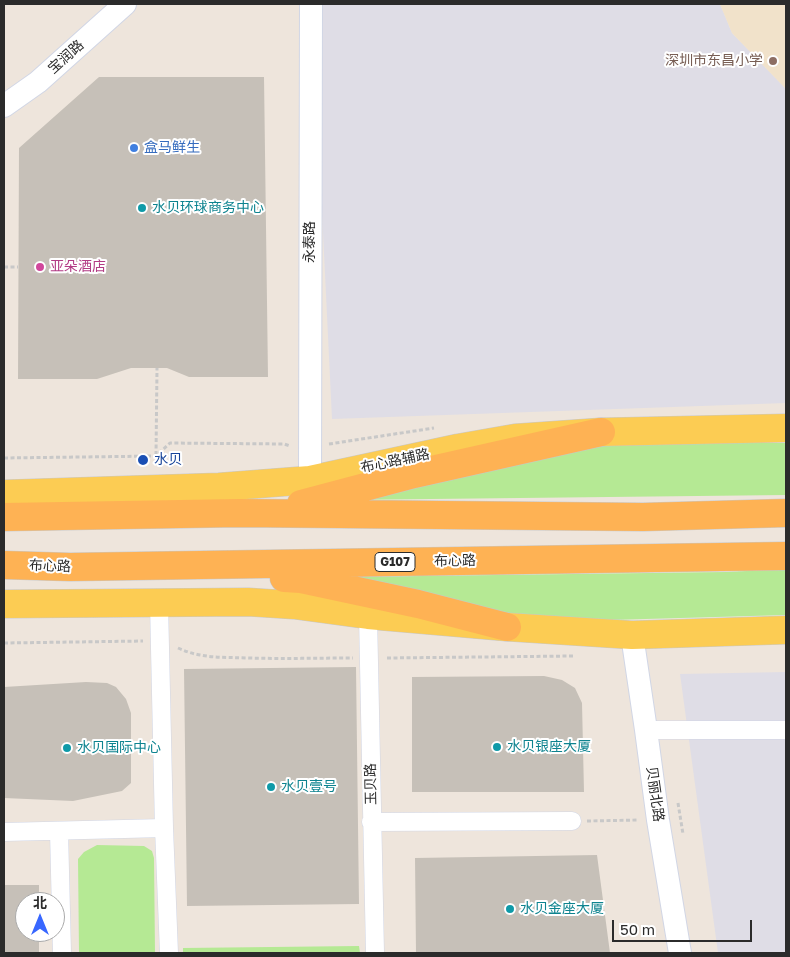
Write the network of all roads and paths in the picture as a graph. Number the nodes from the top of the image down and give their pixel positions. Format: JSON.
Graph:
{"nodes":[{"id":1,"x":126,"y":4,"type":"edge"},
{"id":2,"x":311,"y":4,"type":"edge"},
{"id":3,"x":4,"y":106,"type":"edge"},
{"id":4,"x":4,"y":267,"type":"edge"},
{"id":5,"x":18,"y":267,"type":"dead end"},
{"id":6,"x":157,"y":368,"type":"dead end"},
{"id":7,"x":786,"y":428,"type":"edge"},
{"id":8,"x":600,"y":432,"type":"junction"},
{"id":9,"x":297,"y":450,"type":"dead end"},
{"id":10,"x":156,"y":456,"type":"junction"},
{"id":11,"x":4,"y":458,"type":"edge"},
{"id":12,"x":310,"y":480,"type":"junction"},
{"id":13,"x":4,"y":494,"type":"edge"},
{"id":14,"x":239,"y":513,"type":"junction"},
{"id":15,"x":786,"y":513,"type":"edge"},
{"id":16,"x":4,"y":517,"type":"edge"},
{"id":17,"x":786,"y":556,"type":"edge"},
{"id":18,"x":4,"y":565,"type":"edge"},
{"id":19,"x":70,"y":567,"type":"junction"},
{"id":20,"x":160,"y":603,"type":"junction"},
{"id":21,"x":4,"y":604,"type":"edge"},
{"id":22,"x":368,"y":615,"type":"junction"},
{"id":23,"x":508,"y":627,"type":"junction"},
{"id":24,"x":786,"y":630,"type":"edge"},
{"id":25,"x":632,"y":635,"type":"junction"},
{"id":26,"x":160,"y":641,"type":"junction"},
{"id":27,"x":4,"y":643,"type":"edge"},
{"id":28,"x":574,"y":656,"type":"dead end"},
{"id":29,"x":362,"y":658,"type":"dead end"},
{"id":30,"x":386,"y":658,"type":"dead end"},
{"id":31,"x":646,"y":730,"type":"junction"},
{"id":32,"x":786,"y":730,"type":"edge"},
{"id":33,"x":678,"y":798,"type":"dead end"},
{"id":34,"x":658,"y":820,"type":"junction"},
{"id":35,"x":572,"y":821,"type":"joint"},
{"id":36,"x":371,"y":822,"type":"junction"},
{"id":37,"x":164,"y":828,"type":"junction"},
{"id":38,"x":59,"y":831,"type":"junction"},
{"id":39,"x":4,"y":832,"type":"edge"},
{"id":40,"x":684,"y":837,"type":"dead end"},
{"id":41,"x":62,"y":953,"type":"edge"},
{"id":42,"x":168,"y":953,"type":"edge"},
{"id":43,"x":374,"y":953,"type":"edge"},
{"id":44,"x":680,"y":953,"type":"edge"}],
"edges":[{"from":1,"to":3,"type":"street","name":"宝润路"},
{"from":2,"to":12,"type":"street","name":"永泰路"},
{"from":4,"to":5,"type":"path"},
{"from":6,"to":10,"type":"path"},
{"from":7,"to":8,"type":"main road","name":"布心路辅路"},
{"from":8,"to":12,"type":"main road","name":"布心路辅路"},
{"from":8,"to":14,"type":"highway"},
{"from":9,"to":10,"type":"path"},
{"from":10,"to":11,"type":"path"},
{"from":12,"to":13,"type":"main road","name":"布心路辅路"},
{"from":14,"to":15,"type":"highway"},
{"from":14,"to":16,"type":"highway"},
{"from":17,"to":19,"type":"highway","name":"布心路","number":"G107"},
{"from":18,"to":19,"type":"highway","name":"布心路","number":"G107"},
{"from":19,"to":23,"type":"highway"},
{"from":20,"to":21,"type":"main road"},
{"from":20,"to":22,"type":"main road"},
{"from":20,"to":26,"type":"street"},
{"from":22,"to":23,"type":"main road"},
{"from":22,"to":36,"type":"street","name":"玉贝路"},
{"from":23,"to":25,"type":"main road"},
{"from":24,"to":25,"type":"main road"},
{"from":25,"to":31,"type":"street","name":"贝丽北路"},
{"from":26,"to":27,"type":"path"},
{"from":26,"to":29,"type":"path"},
{"from":26,"to":37,"type":"street"},
{"from":28,"to":30,"type":"path"},
{"from":31,"to":32,"type":"street"},
{"from":31,"to":34,"type":"street","name":"贝丽北路"},
{"from":33,"to":40,"type":"path"},
{"from":34,"to":35,"type":"path"},
{"from":34,"to":44,"type":"street","name":"贝丽北路"},
{"from":35,"to":36,"type":"street"},
{"from":36,"to":43,"type":"street","name":"玉贝路"},
{"from":37,"to":38,"type":"street"},
{"from":37,"to":42,"type":"street"},
{"from":38,"to":39,"type":"street"},
{"from":38,"to":41,"type":"street"}]}
